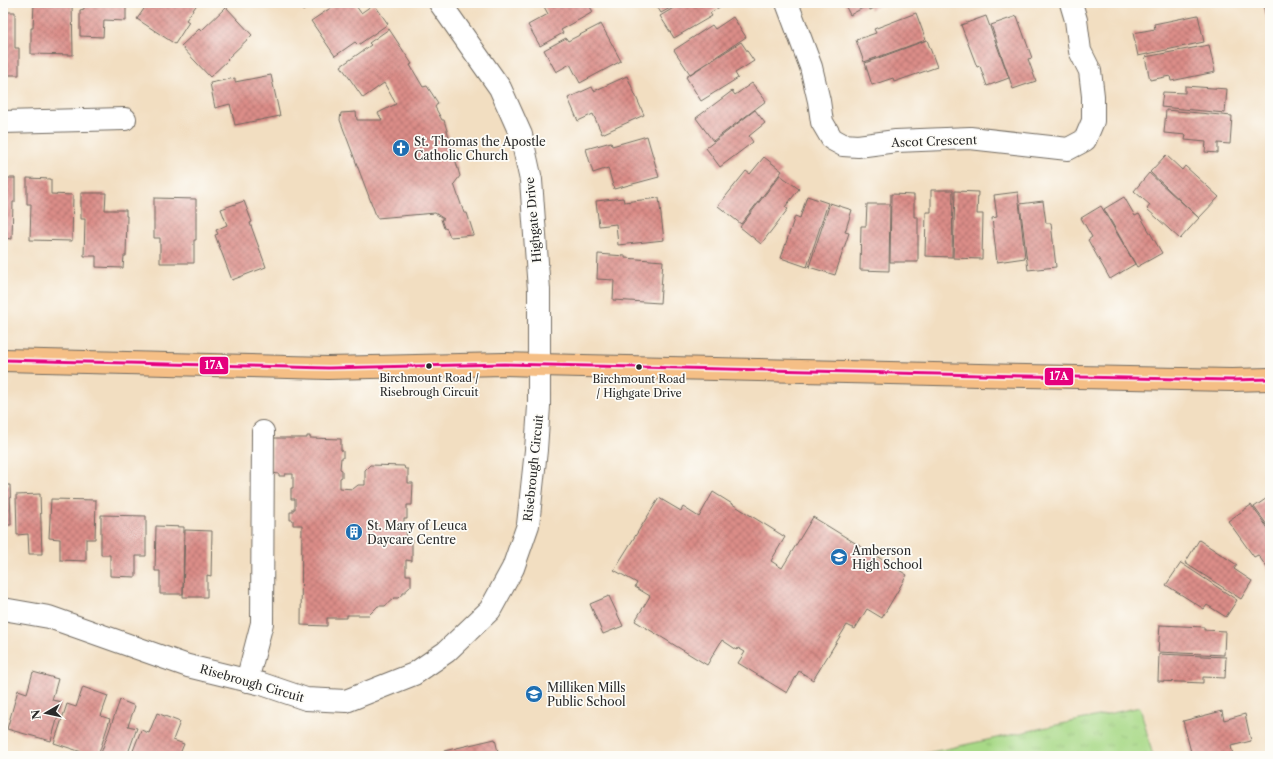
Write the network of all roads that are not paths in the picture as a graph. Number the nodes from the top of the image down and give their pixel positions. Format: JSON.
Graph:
{"nodes":[{"id":1,"x":440,"y":3,"type":"edge"},
{"id":2,"x":787,"y":3,"type":"edge"},
{"id":3,"x":1071,"y":3,"type":"edge"},
{"id":4,"x":125,"y":119,"type":"dead end"},
{"id":5,"x":3,"y":122,"type":"edge"},
{"id":6,"x":3,"y":360,"type":"edge"},
{"id":7,"x":539,"y":365,"type":"junction"},
{"id":8,"x":1270,"y":379,"type":"edge"},
{"id":9,"x":263,"y":432,"type":"dead end"},
{"id":10,"x":3,"y":609,"type":"edge"},
{"id":11,"x":247,"y":680,"type":"junction"}],
"edges":[{"from":1,"to":7,"type":"street","name":"Highgate Drive"},
{"from":2,"to":3,"type":"street","name":"Ascot Crescent"},
{"from":4,"to":5,"type":"street"},
{"from":6,"to":7,"type":"main road"},
{"from":7,"to":8,"type":"main road"},
{"from":7,"to":11,"type":"street","name":"Risebrough Circuit"},
{"from":9,"to":11,"type":"street"},
{"from":10,"to":11,"type":"street","name":"Risebrough Circuit"}]}
